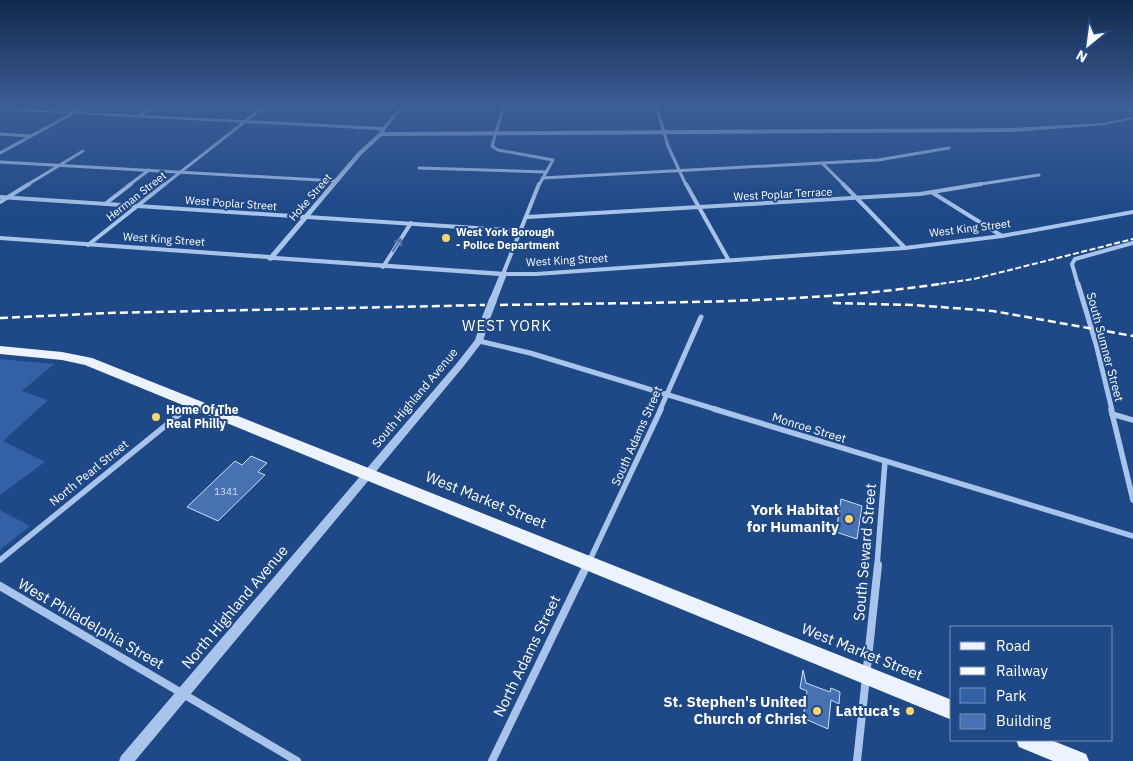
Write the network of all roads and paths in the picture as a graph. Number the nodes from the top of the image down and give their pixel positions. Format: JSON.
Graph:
{"nodes":[{"id":1,"x":24,"y":141,"type":"edge"},
{"id":2,"x":222,"y":141,"type":"edge"},
{"id":3,"x":372,"y":141,"type":"edge"},
{"id":4,"x":494,"y":141,"type":"edge"},
{"id":5,"x":665,"y":141,"type":"edge"},
{"id":6,"x":949,"y":148,"type":"dead end"},
{"id":7,"x":83,"y":152,"type":"dead end"},
{"id":8,"x":0,"y":153,"type":"edge"},
{"id":9,"x":0,"y":162,"type":"edge"},
{"id":10,"x":823,"y":164,"type":"junction"},
{"id":11,"x":60,"y":166,"type":"junction"},
{"id":12,"x":419,"y":168,"type":"dead end"},
{"id":13,"x":149,"y":170,"type":"junction"},
{"id":14,"x":678,"y":171,"type":"junction"},
{"id":15,"x":182,"y":172,"type":"junction"},
{"id":16,"x":546,"y":172,"type":"junction"},
{"id":17,"x":1039,"y":175,"type":"dead end"},
{"id":18,"x":542,"y":178,"type":"junction"},
{"id":19,"x":337,"y":181,"type":"junction"},
{"id":20,"x":932,"y":193,"type":"junction"},
{"id":21,"x":0,"y":198,"type":"edge"},
{"id":22,"x":6,"y":198,"type":"junction"},
{"id":23,"x":858,"y":198,"type":"junction"},
{"id":24,"x":0,"y":202,"type":"edge"},
{"id":25,"x":105,"y":204,"type":"junction"},
{"id":26,"x":137,"y":206,"type":"junction"},
{"id":27,"x":700,"y":207,"type":"junction"},
{"id":28,"x":1133,"y":212,"type":"edge"},
{"id":29,"x":306,"y":217,"type":"junction"},
{"id":30,"x":527,"y":217,"type":"junction"},
{"id":31,"x":411,"y":223,"type":"junction"},
{"id":32,"x":521,"y":231,"type":"junction"},
{"id":33,"x":1002,"y":236,"type":"junction"},
{"id":34,"x":0,"y":238,"type":"edge"},
{"id":35,"x":1133,"y":243,"type":"edge"},
{"id":36,"x":88,"y":245,"type":"junction"},
{"id":37,"x":905,"y":248,"type":"junction"},
{"id":38,"x":270,"y":258,"type":"junction"},
{"id":39,"x":728,"y":259,"type":"junction"},
{"id":40,"x":383,"y":267,"type":"junction"},
{"id":41,"x":503,"y":274,"type":"junction"},
{"id":42,"x":702,"y":317,"type":"dead end"},
{"id":43,"x":479,"y":341,"type":"junction"},
{"id":44,"x":0,"y":350,"type":"edge"},
{"id":45,"x":666,"y":395,"type":"junction"},
{"id":46,"x":193,"y":403,"type":"junction"},
{"id":47,"x":1112,"y":414,"type":"junction"},
{"id":48,"x":1133,"y":420,"type":"edge"},
{"id":49,"x":886,"y":461,"type":"junction"},
{"id":50,"x":368,"y":474,"type":"junction"},
{"id":51,"x":1133,"y":500,"type":"edge"},
{"id":52,"x":1133,"y":536,"type":"edge"},
{"id":53,"x":0,"y":560,"type":"edge"},
{"id":54,"x":588,"y":562,"type":"junction"},
{"id":55,"x":0,"y":586,"type":"edge"},
{"id":56,"x":865,"y":675,"type":"junction"},
{"id":57,"x":183,"y":693,"type":"junction"},
{"id":58,"x":950,"y":709,"type":"edge"},
{"id":59,"x":1029,"y":741,"type":"edge"},
{"id":60,"x":126,"y":761,"type":"edge"},
{"id":61,"x":297,"y":761,"type":"edge"},
{"id":62,"x":492,"y":761,"type":"edge"},
{"id":63,"x":856,"y":761,"type":"edge"},
{"id":64,"x":1079,"y":761,"type":"edge"}],
"edges":[{"from":1,"to":8,"type":"street"},
{"from":2,"to":15,"type":"street","name":"Herman Street"},
{"from":3,"to":19,"type":"street","name":"Hoke Street"},
{"from":4,"to":16,"type":"street"},
{"from":5,"to":14,"type":"street"},
{"from":6,"to":10,"type":"street"},
{"from":7,"to":11,"type":"street"},
{"from":9,"to":11,"type":"street"},
{"from":10,"to":14,"type":"street"},
{"from":10,"to":23,"type":"street"},
{"from":11,"to":13,"type":"street"},
{"from":11,"to":22,"type":"street"},
{"from":12,"to":16,"type":"street"},
{"from":13,"to":15,"type":"street"},
{"from":13,"to":25,"type":"street"},
{"from":14,"to":18,"type":"street"},
{"from":14,"to":27,"type":"street"},
{"from":15,"to":19,"type":"street"},
{"from":15,"to":26,"type":"street","name":"Herman Street"},
{"from":16,"to":18,"type":"street","name":"South Highland Avenue"},
{"from":17,"to":20,"type":"street","name":"West Poplar Terrace"},
{"from":18,"to":30,"type":"street","name":"South Highland Avenue"},
{"from":19,"to":29,"type":"street","name":"Hoke Street"},
{"from":20,"to":23,"type":"street","name":"West Poplar Terrace"},
{"from":20,"to":33,"type":"street"},
{"from":21,"to":22,"type":"street","name":"West Poplar Street"},
{"from":22,"to":24,"type":"street"},
{"from":22,"to":25,"type":"street","name":"West Poplar Street"},
{"from":23,"to":27,"type":"street","name":"West Poplar Terrace"},
{"from":23,"to":37,"type":"street"},
{"from":25,"to":26,"type":"street","name":"West Poplar Street"},
{"from":26,"to":29,"type":"street","name":"West Poplar Street"},
{"from":26,"to":36,"type":"street","name":"Herman Street"},
{"from":27,"to":30,"type":"street","name":"West Poplar Terrace"},
{"from":27,"to":39,"type":"street"},
{"from":28,"to":33,"type":"street","name":"West King Street"},
{"from":29,"to":31,"type":"street","name":"West Poplar Street"},
{"from":29,"to":38,"type":"street","name":"Hoke Street"},
{"from":30,"to":32,"type":"street","name":"South Highland Avenue"},
{"from":31,"to":32,"type":"street","name":"West Poplar Street"},
{"from":40,"to":31,"type":"street","one_way":true},
{"from":32,"to":41,"type":"street","name":"South Highland Avenue"},
{"from":33,"to":37,"type":"street","name":"West King Street"},
{"from":34,"to":36,"type":"street","name":"West King Street"},
{"from":35,"to":47,"type":"street","name":"South Sumner Street"},
{"from":36,"to":38,"type":"street","name":"West King Street"},
{"from":37,"to":39,"type":"street","name":"West King Street"},
{"from":38,"to":40,"type":"street","name":"West King Street"},
{"from":39,"to":41,"type":"street","name":"West King Street"},
{"from":40,"to":41,"type":"street","name":"West King Street"},
{"from":41,"to":43,"type":"street","name":"South Highland Avenue","bridge":true},
{"from":42,"to":45,"type":"street","name":"South Adams Street"},
{"from":43,"to":45,"type":"street","name":"Monroe Street"},
{"from":43,"to":50,"type":"street","name":"South Highland Avenue"},
{"from":44,"to":46,"type":"main road","name":"West Market Street"},
{"from":45,"to":49,"type":"street","name":"Monroe Street"},
{"from":45,"to":54,"type":"street","name":"South Adams Street"},
{"from":46,"to":50,"type":"main road","name":"West Market Street"},
{"from":46,"to":53,"type":"street","name":"North Pearl Street"},
{"from":47,"to":48,"type":"street"},
{"from":47,"to":51,"type":"street","name":"South Sumner Street"},
{"from":49,"to":52,"type":"street","name":"Monroe Street"},
{"from":49,"to":56,"type":"street","name":"South Seward Street"},
{"from":50,"to":54,"type":"main road","name":"West Market Street"},
{"from":50,"to":57,"type":"street","name":"North Highland Avenue"},
{"from":54,"to":56,"type":"main road","name":"West Market Street"},
{"from":54,"to":62,"type":"street","name":"North Adams Street"},
{"from":55,"to":57,"type":"street","name":"West Philadelphia Street"},
{"from":56,"to":58,"type":"main road","name":"West Market Street"},
{"from":56,"to":63,"type":"street","name":"South Seward Street"},
{"from":57,"to":60,"type":"street","name":"North Highland Avenue"},
{"from":57,"to":61,"type":"street","name":"West Philadelphia Street"},
{"from":59,"to":64,"type":"main road"}]}
